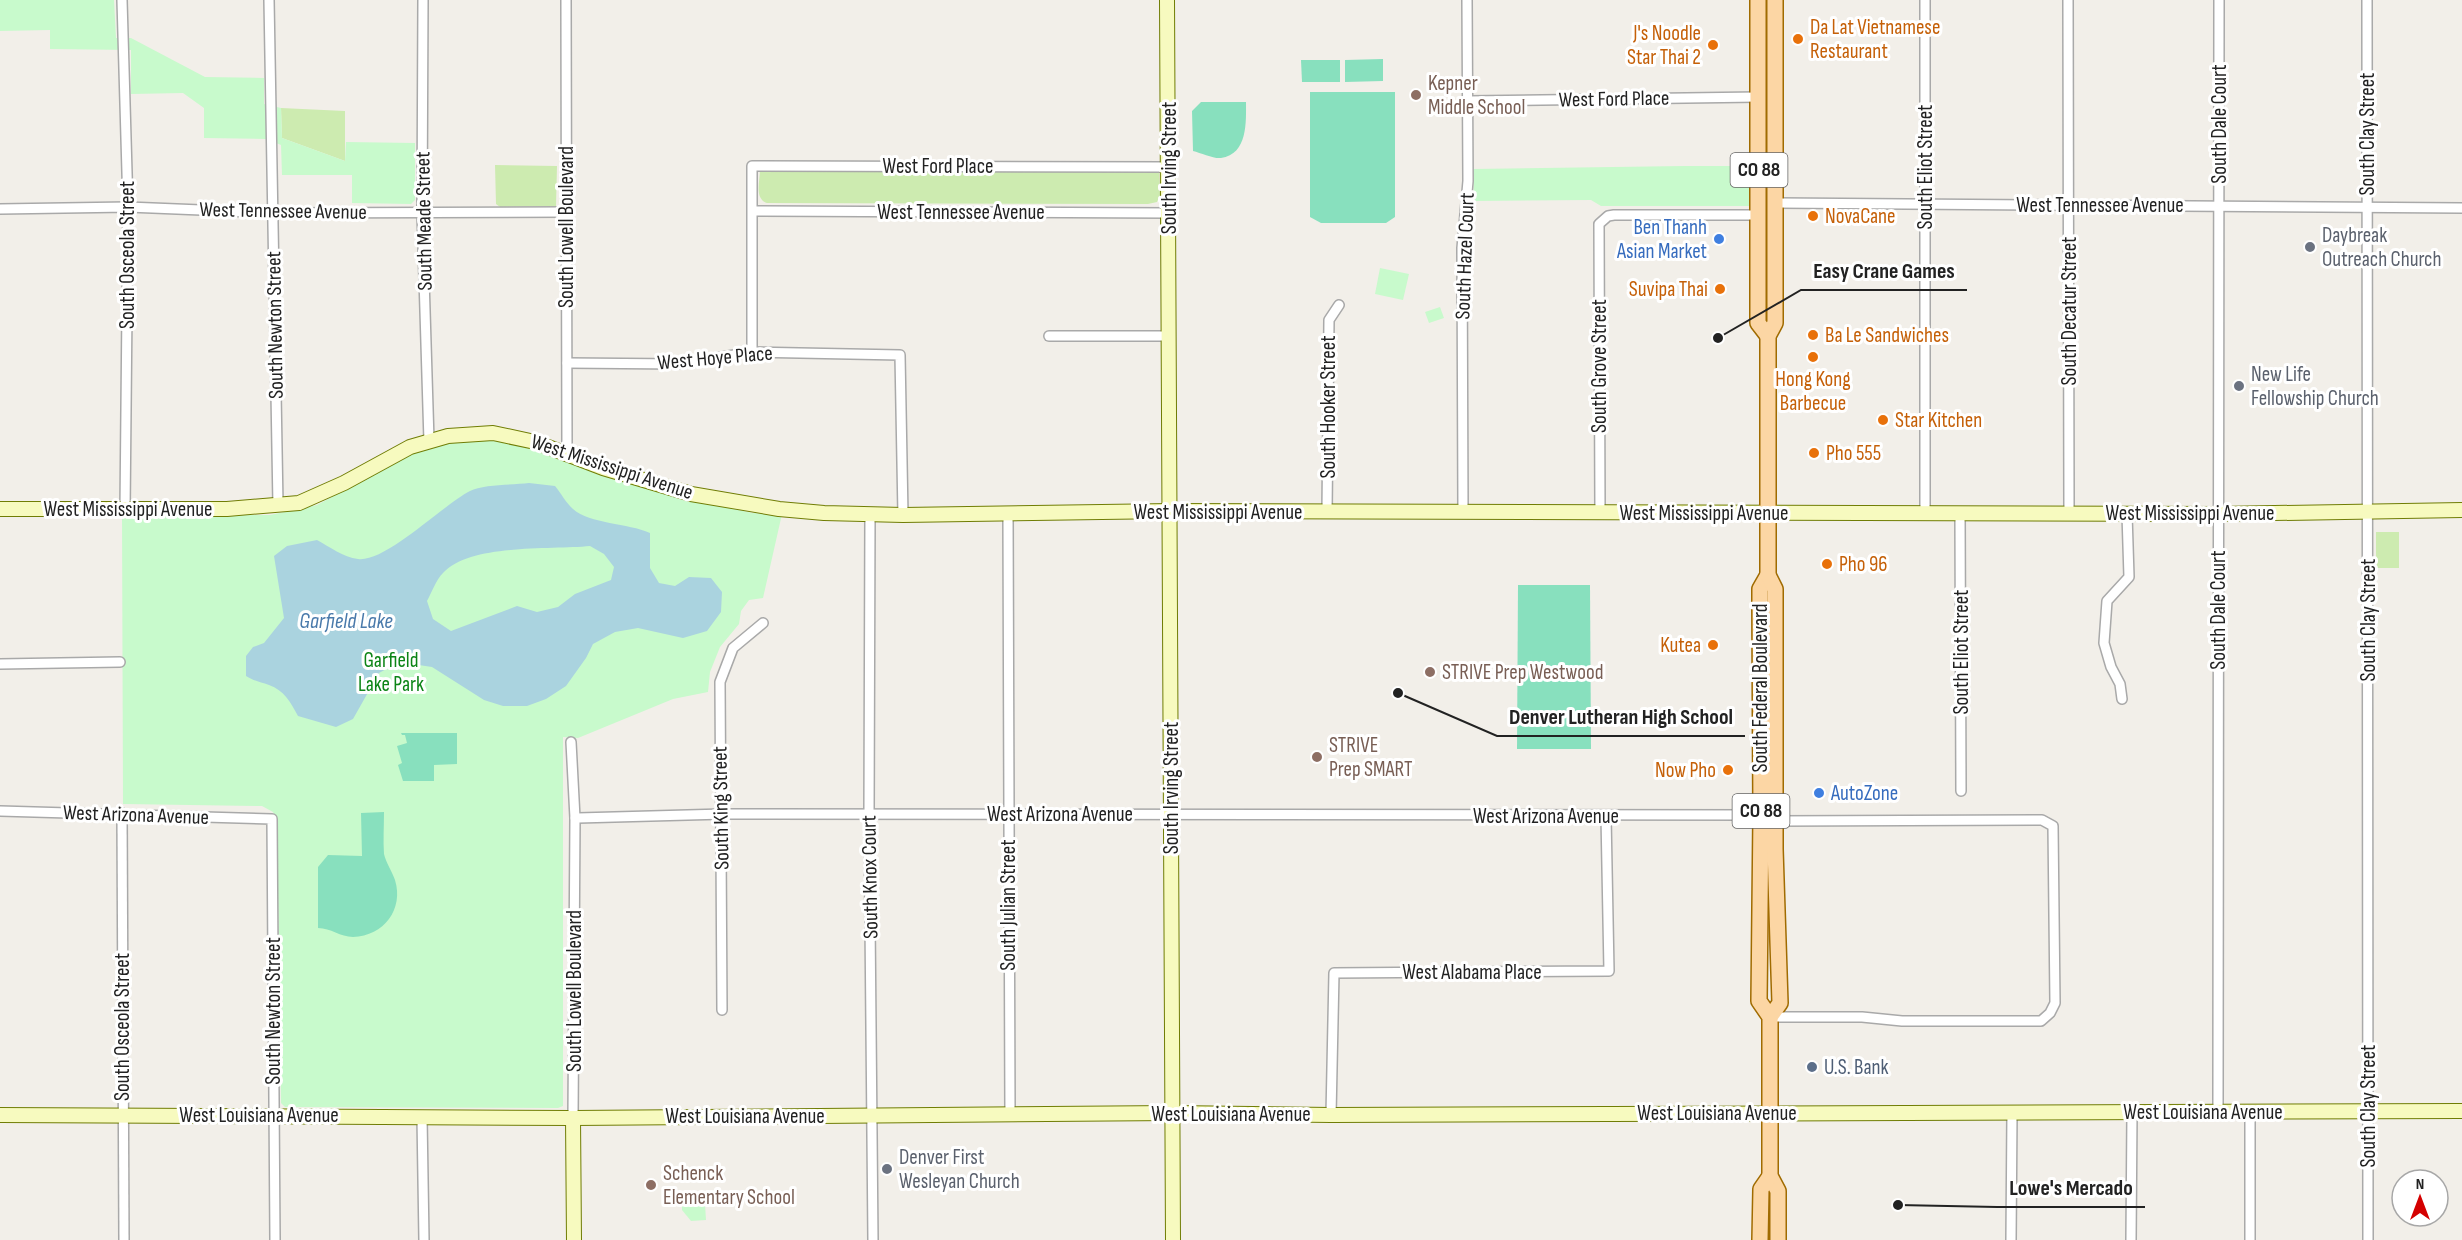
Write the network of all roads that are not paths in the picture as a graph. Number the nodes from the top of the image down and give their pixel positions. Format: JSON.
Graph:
{"nodes":[{"id":1,"x":122,"y":0,"type":"edge"},
{"id":2,"x":269,"y":0,"type":"edge"},
{"id":3,"x":423,"y":0,"type":"edge"},
{"id":4,"x":566,"y":0,"type":"edge"},
{"id":5,"x":1167,"y":0,"type":"edge"},
{"id":6,"x":1467,"y":0,"type":"edge"},
{"id":7,"x":1758,"y":0,"type":"edge"},
{"id":8,"x":1775,"y":0,"type":"edge"},
{"id":9,"x":1925,"y":0,"type":"edge"},
{"id":10,"x":2068,"y":0,"type":"edge"},
{"id":11,"x":2219,"y":0,"type":"edge"},
{"id":12,"x":2367,"y":0,"type":"edge"},
{"id":13,"x":1758,"y":98,"type":"junction"},
{"id":14,"x":1469,"y":101,"type":"junction"},
{"id":15,"x":1169,"y":167,"type":"junction"},
{"id":16,"x":1774,"y":203,"type":"junction"},
{"id":17,"x":1925,"y":204,"type":"junction"},
{"id":18,"x":2069,"y":204,"type":"junction"},
{"id":19,"x":2219,"y":205,"type":"junction"},
{"id":20,"x":2367,"y":206,"type":"junction"},
{"id":21,"x":128,"y":207,"type":"junction"},
{"id":22,"x":2462,"y":208,"type":"edge"},
{"id":23,"x":0,"y":209,"type":"edge"},
{"id":24,"x":754,"y":211,"type":"junction"},
{"id":25,"x":567,"y":212,"type":"junction"},
{"id":26,"x":273,"y":213,"type":"junction"},
{"id":27,"x":422,"y":213,"type":"junction"},
{"id":28,"x":1169,"y":213,"type":"junction"},
{"id":29,"x":1759,"y":215,"type":"junction"},
{"id":30,"x":1339,"y":304,"type":"dead end"},
{"id":31,"x":1049,"y":336,"type":"dead end"},
{"id":32,"x":1170,"y":336,"type":"junction"},
{"id":33,"x":1768,"y":336,"type":"junction"},
{"id":34,"x":752,"y":352,"type":"junction"},
{"id":35,"x":567,"y":363,"type":"junction"},
{"id":36,"x":429,"y":441,"type":"junction"},
{"id":37,"x":567,"y":453,"type":"junction"},
{"id":38,"x":278,"y":505,"type":"junction"},
{"id":39,"x":0,"y":509,"type":"edge"},
{"id":40,"x":126,"y":510,"type":"junction"},
{"id":41,"x":2462,"y":510,"type":"edge"},
{"id":42,"x":1170,"y":511,"type":"junction"},
{"id":43,"x":1463,"y":511,"type":"junction"},
{"id":44,"x":2368,"y":511,"type":"junction"},
{"id":45,"x":1327,"y":512,"type":"junction"},
{"id":46,"x":1769,"y":513,"type":"junction"},
{"id":47,"x":1925,"y":513,"type":"junction"},
{"id":48,"x":1960,"y":513,"type":"junction"},
{"id":49,"x":870,"y":514,"type":"junction"},
{"id":50,"x":1600,"y":514,"type":"junction"},
{"id":51,"x":2069,"y":514,"type":"junction"},
{"id":52,"x":2127,"y":514,"type":"junction"},
{"id":53,"x":2218,"y":514,"type":"junction"},
{"id":54,"x":903,"y":515,"type":"junction"},
{"id":55,"x":1008,"y":515,"type":"junction"},
{"id":56,"x":764,"y":622,"type":"dead end"},
{"id":57,"x":120,"y":662,"type":"dead end"},
{"id":58,"x":0,"y":664,"type":"edge"},
{"id":59,"x":2122,"y":699,"type":"dead end"},
{"id":60,"x":571,"y":742,"type":"dead end"},
{"id":61,"x":1961,"y":791,"type":"dead end"},
{"id":62,"x":0,"y":812,"type":"edge"},
{"id":63,"x":122,"y":813,"type":"junction"},
{"id":64,"x":1171,"y":813,"type":"junction"},
{"id":65,"x":722,"y":814,"type":"junction"},
{"id":66,"x":869,"y":814,"type":"junction"},
{"id":67,"x":1008,"y":814,"type":"junction"},
{"id":68,"x":1606,"y":816,"type":"junction"},
{"id":69,"x":575,"y":818,"type":"junction"},
{"id":70,"x":1768,"y":818,"type":"junction"},
{"id":71,"x":272,"y":819,"type":"joint"},
{"id":72,"x":722,"y":1010,"type":"dead end"},
{"id":73,"x":1770,"y":1017,"type":"junction"},
{"id":74,"x":2368,"y":1110,"type":"junction"},
{"id":75,"x":2218,"y":1111,"type":"junction"},
{"id":76,"x":2462,"y":1111,"type":"edge"},
{"id":77,"x":2250,"y":1112,"type":"junction"},
{"id":78,"x":1173,"y":1113,"type":"junction"},
{"id":79,"x":1770,"y":1113,"type":"junction"},
{"id":80,"x":2012,"y":1113,"type":"junction"},
{"id":81,"x":2132,"y":1113,"type":"junction"},
{"id":82,"x":0,"y":1115,"type":"edge"},
{"id":83,"x":122,"y":1115,"type":"junction"},
{"id":84,"x":274,"y":1115,"type":"junction"},
{"id":85,"x":872,"y":1115,"type":"junction"},
{"id":86,"x":1331,"y":1115,"type":"junction"},
{"id":87,"x":1010,"y":1116,"type":"junction"},
{"id":88,"x":422,"y":1117,"type":"junction"},
{"id":89,"x":573,"y":1118,"type":"junction"},
{"id":90,"x":1770,"y":1176,"type":"junction"},
{"id":91,"x":124,"y":1240,"type":"edge"},
{"id":92,"x":275,"y":1240,"type":"edge"},
{"id":93,"x":424,"y":1240,"type":"edge"},
{"id":94,"x":574,"y":1240,"type":"edge"},
{"id":95,"x":873,"y":1240,"type":"edge"},
{"id":96,"x":1173,"y":1240,"type":"edge"},
{"id":97,"x":1760,"y":1240,"type":"edge"},
{"id":98,"x":1778,"y":1240,"type":"edge"},
{"id":99,"x":2011,"y":1240,"type":"edge"},
{"id":100,"x":2131,"y":1240,"type":"edge"},
{"id":101,"x":2250,"y":1240,"type":"edge"},
{"id":102,"x":2368,"y":1240,"type":"edge"}],
"edges":[{"from":1,"to":21,"type":"street","name":"South Osceola Street"},
{"from":2,"to":26,"type":"street","name":"South Newton Street"},
{"from":3,"to":27,"type":"street","name":"South Meade Street"},
{"from":4,"to":25,"type":"street","name":"South Lowell Boulevard"},
{"from":5,"to":15,"type":"street","name":"South Irving Street"},
{"from":6,"to":14,"type":"street","name":"South Hazel Court"},
{"from":7,"to":13,"type":"main road","name":"South Federal Boulevard","number":"CO 88"},
{"from":8,"to":16,"type":"main road","name":"South Federal Boulevard","number":"CO 88"},
{"from":9,"to":17,"type":"street","name":"South Eliot Street"},
{"from":10,"to":18,"type":"street","name":"South Decatur Street"},
{"from":11,"to":19,"type":"street","name":"South Dale Court"},
{"from":12,"to":20,"type":"street","name":"South Clay Street"},
{"from":13,"to":14,"type":"street","name":"West Ford Place"},
{"from":13,"to":29,"type":"main road","name":"South Federal Boulevard","number":"CO 88"},
{"from":14,"to":43,"type":"street","name":"South Hazel Court"},
{"from":15,"to":24,"type":"street","name":"West Ford Place"},
{"from":15,"to":28,"type":"street","name":"South Irving Street"},
{"from":16,"to":17,"type":"street","name":"West Tennessee Avenue"},
{"from":16,"to":33,"type":"main road","name":"South Federal Boulevard","number":"CO 88"},
{"from":17,"to":18,"type":"street","name":"West Tennessee Avenue"},
{"from":17,"to":47,"type":"street","name":"South Eliot Street"},
{"from":18,"to":19,"type":"street","name":"West Tennessee Avenue"},
{"from":18,"to":51,"type":"street","name":"South Decatur Street"},
{"from":19,"to":20,"type":"street","name":"West Tennessee Avenue"},
{"from":19,"to":53,"type":"street","name":"South Dale Court"},
{"from":20,"to":22,"type":"street","name":"West Tennessee Avenue"},
{"from":20,"to":44,"type":"street","name":"South Clay Street"},
{"from":21,"to":23,"type":"street","name":"West Tennessee Avenue"},
{"from":21,"to":26,"type":"street","name":"West Tennessee Avenue"},
{"from":21,"to":40,"type":"street","name":"South Osceola Street"},
{"from":24,"to":28,"type":"street","name":"West Tennessee Avenue"},
{"from":24,"to":34,"type":"street"},
{"from":25,"to":27,"type":"street","name":"West Tennessee Avenue"},
{"from":25,"to":35,"type":"street","name":"South Lowell Boulevard"},
{"from":26,"to":27,"type":"street","name":"West Tennessee Avenue"},
{"from":26,"to":38,"type":"street","name":"South Newton Street"},
{"from":27,"to":36,"type":"street","name":"South Meade Street"},
{"from":28,"to":32,"type":"street","name":"South Irving Street"},
{"from":29,"to":33,"type":"main road","name":"South Federal Boulevard","number":"CO 88"},
{"from":29,"to":50,"type":"street","name":"South Grove Street"},
{"from":30,"to":45,"type":"street","name":"South Hooker Street"},
{"from":31,"to":32,"type":"street"},
{"from":32,"to":42,"type":"street","name":"South Irving Street"},
{"from":33,"to":46,"type":"main road","name":"South Federal Boulevard","number":"CO 88"},
{"from":34,"to":35,"type":"street","name":"West Hoye Place"},
{"from":34,"to":54,"type":"street","name":"West Hoye Place"},
{"from":35,"to":37,"type":"street","name":"South Lowell Boulevard"},
{"from":36,"to":37,"type":"street","name":"West Mississippi Avenue"},
{"from":36,"to":38,"type":"street","name":"West Mississippi Avenue"},
{"from":37,"to":49,"type":"street","name":"West Mississippi Avenue"},
{"from":38,"to":40,"type":"street","name":"West Mississippi Avenue"},
{"from":39,"to":40,"type":"street","name":"West Mississippi Avenue"},
{"from":41,"to":44,"type":"street","name":"West Mississippi Avenue"},
{"from":42,"to":45,"type":"street","name":"West Mississippi Avenue"},
{"from":42,"to":55,"type":"street","name":"West Mississippi Avenue"},
{"from":42,"to":64,"type":"street","name":"South Irving Street"},
{"from":43,"to":45,"type":"street","name":"West Mississippi Avenue"},
{"from":43,"to":50,"type":"street","name":"West Mississippi Avenue"},
{"from":44,"to":53,"type":"street","name":"West Mississippi Avenue"},
{"from":44,"to":74,"type":"street","name":"South Clay Street"},
{"from":46,"to":47,"type":"street","name":"West Mississippi Avenue"},
{"from":46,"to":50,"type":"street","name":"West Mississippi Avenue"},
{"from":46,"to":70,"type":"main road","name":"South Federal Boulevard","number":"CO 88"},
{"from":47,"to":48,"type":"street","name":"West Mississippi Avenue"},
{"from":48,"to":51,"type":"street","name":"West Mississippi Avenue"},
{"from":48,"to":61,"type":"street","name":"South Eliot Street"},
{"from":49,"to":54,"type":"street","name":"West Mississippi Avenue"},
{"from":49,"to":66,"type":"street","name":"South Knox Court"},
{"from":51,"to":52,"type":"street","name":"West Mississippi Avenue"},
{"from":52,"to":53,"type":"street","name":"West Mississippi Avenue"},
{"from":52,"to":59,"type":"street"},
{"from":53,"to":75,"type":"street","name":"South Dale Court"},
{"from":54,"to":55,"type":"street","name":"West Mississippi Avenue"},
{"from":55,"to":67,"type":"street","name":"South Julian Street"},
{"from":56,"to":65,"type":"street","name":"South King Street"},
{"from":57,"to":58,"type":"street"},
{"from":60,"to":69,"type":"street","name":"South Lowell Boulevard"},
{"from":62,"to":63,"type":"street","name":"West Arizona Avenue"},
{"from":63,"to":71,"type":"street","name":"West Arizona Avenue"},
{"from":63,"to":83,"type":"street","name":"South Osceola Street"},
{"from":64,"to":67,"type":"street","name":"West Arizona Avenue"},
{"from":64,"to":68,"type":"street","name":"West Arizona Avenue"},
{"from":64,"to":78,"type":"street","name":"South Irving Street"},
{"from":65,"to":66,"type":"street","name":"West Arizona Avenue"},
{"from":65,"to":69,"type":"street","name":"West Arizona Avenue"},
{"from":65,"to":72,"type":"street","name":"South King Street"},
{"from":66,"to":67,"type":"street","name":"West Arizona Avenue"},
{"from":66,"to":85,"type":"street","name":"South Knox Court"},
{"from":67,"to":87,"type":"street","name":"South Julian Street"},
{"from":68,"to":70,"type":"street","name":"West Arizona Avenue"},
{"from":68,"to":86,"type":"street","name":"West Alabama Place"},
{"from":69,"to":89,"type":"street","name":"South Lowell Boulevard"},
{"from":70,"to":73,"type":"main road","name":"South Federal Boulevard","number":"CO 88"},
{"from":70,"to":73,"type":"street","name":"West Arizona Avenue"},
{"from":71,"to":84,"type":"street","name":"South Newton Street"},
{"from":73,"to":79,"type":"main road","name":"South Federal Boulevard","number":"CO 88"},
{"from":74,"to":76,"type":"street","name":"West Louisiana Avenue"},
{"from":74,"to":77,"type":"street","name":"West Louisiana Avenue"},
{"from":74,"to":102,"type":"street","name":"South Clay Street"},
{"from":75,"to":77,"type":"street","name":"West Louisiana Avenue"},
{"from":75,"to":81,"type":"street","name":"West Louisiana Avenue"},
{"from":77,"to":101,"type":"street"},
{"from":78,"to":86,"type":"street","name":"West Louisiana Avenue"},
{"from":78,"to":87,"type":"street","name":"West Louisiana Avenue"},
{"from":78,"to":96,"type":"street","name":"South Irving Street"},
{"from":79,"to":80,"type":"street","name":"West Louisiana Avenue"},
{"from":79,"to":86,"type":"street","name":"West Louisiana Avenue"},
{"from":79,"to":90,"type":"main road","name":"South Federal Boulevard","number":"CO 88"},
{"from":80,"to":81,"type":"street","name":"West Louisiana Avenue"},
{"from":80,"to":99,"type":"street"},
{"from":81,"to":100,"type":"street"},
{"from":82,"to":83,"type":"street","name":"West Louisiana Avenue"},
{"from":83,"to":84,"type":"street","name":"West Louisiana Avenue"},
{"from":83,"to":91,"type":"street","name":"South Osceola Street"},
{"from":84,"to":88,"type":"street","name":"West Louisiana Avenue"},
{"from":84,"to":92,"type":"street","name":"South Newton Street"},
{"from":85,"to":87,"type":"street","name":"West Louisiana Avenue"},
{"from":85,"to":89,"type":"street","name":"West Louisiana Avenue"},
{"from":85,"to":95,"type":"street","name":"South Knox Court"},
{"from":88,"to":89,"type":"street","name":"West Louisiana Avenue"},
{"from":88,"to":93,"type":"street"},
{"from":89,"to":94,"type":"street","name":"South Lowell Boulevard"},
{"from":90,"to":97,"type":"main road","name":"South Federal Boulevard","number":"CO 88"},
{"from":90,"to":98,"type":"main road","name":"South Federal Boulevard","number":"CO 88"}]}
